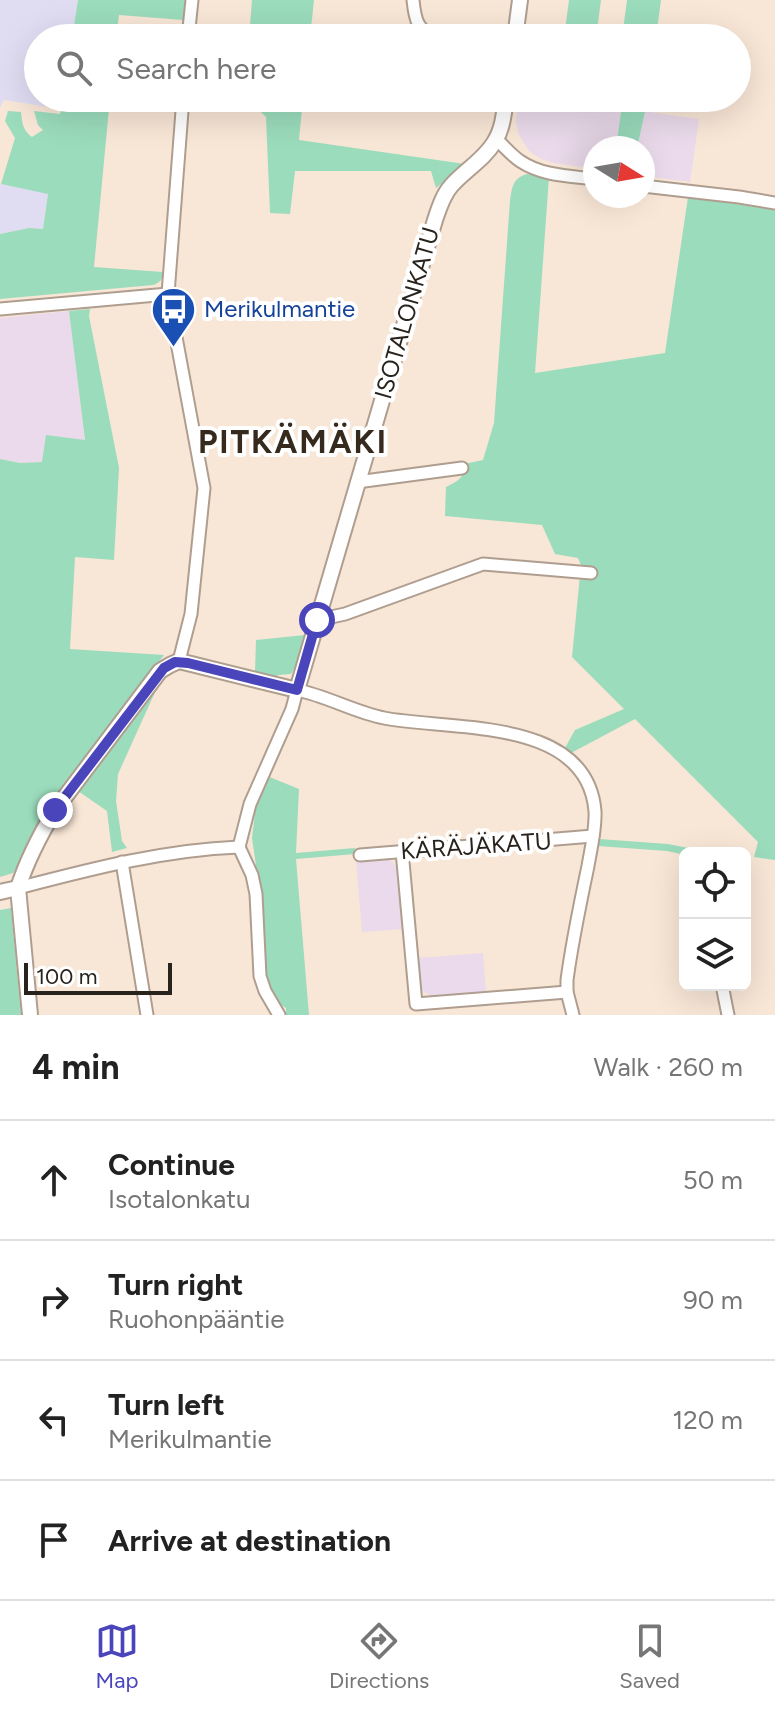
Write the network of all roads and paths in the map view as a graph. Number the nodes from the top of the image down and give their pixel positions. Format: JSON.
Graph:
{"nodes":[{"id":1,"x":192,"y":0,"type":"edge"},
{"id":2,"x":413,"y":0,"type":"edge"},
{"id":3,"x":520,"y":0,"type":"edge"},
{"id":4,"x":189,"y":24,"type":"edge"},
{"id":5,"x":419,"y":24,"type":"edge"},
{"id":6,"x":517,"y":24,"type":"edge"},
{"id":7,"x":182,"y":112,"type":"edge"},
{"id":8,"x":504,"y":112,"type":"edge"},
{"id":9,"x":496,"y":139,"type":"junction"},
{"id":10,"x":583,"y":178,"type":"edge"},
{"id":11,"x":655,"y":187,"type":"edge"},
{"id":12,"x":775,"y":203,"type":"edge"},
{"id":13,"x":168,"y":294,"type":"junction"},
{"id":14,"x":0,"y":309,"type":"edge"},
{"id":15,"x":462,"y":468,"type":"dead end"},
{"id":16,"x":357,"y":482,"type":"junction"},
{"id":17,"x":591,"y":573,"type":"dead end"},
{"id":18,"x":317,"y":620,"type":"junction"},
{"id":19,"x":179,"y":661,"type":"junction"},
{"id":20,"x":297,"y":690,"type":"junction"},
{"id":21,"x":593,"y":836,"type":"junction"},
{"id":22,"x":239,"y":847,"type":"junction"},
{"id":23,"x":402,"y":851,"type":"junction"},
{"id":24,"x":360,"y":855,"type":"dead end"},
{"id":25,"x":122,"y":862,"type":"junction"},
{"id":26,"x":18,"y":888,"type":"junction"},
{"id":27,"x":0,"y":892,"type":"edge"},
{"id":28,"x":723,"y":991,"type":"edge"},
{"id":29,"x":567,"y":992,"type":"junction"},
{"id":30,"x":30,"y":1015,"type":"edge"},
{"id":31,"x":147,"y":1015,"type":"edge"},
{"id":32,"x":279,"y":1015,"type":"edge"},
{"id":33,"x":573,"y":1015,"type":"edge"},
{"id":34,"x":728,"y":1015,"type":"edge"}],
"edges":[{"from":1,"to":4,"type":"street"},
{"from":2,"to":5,"type":"street"},
{"from":3,"to":6,"type":"street"},
{"from":7,"to":13,"type":"street"},
{"from":8,"to":9,"type":"street"},
{"from":9,"to":10,"type":"street"},
{"from":9,"to":16,"type":"street","name":"ISOTALONKATU"},
{"from":11,"to":12,"type":"street"},
{"from":13,"to":14,"type":"street"},
{"from":13,"to":19,"type":"street"},
{"from":15,"to":16,"type":"street"},
{"from":16,"to":18,"type":"street","name":"ISOTALONKATU"},
{"from":17,"to":18,"type":"street"},
{"from":18,"to":20,"type":"street","name":"ISOTALONKATU"},
{"from":19,"to":20,"type":"street"},
{"from":19,"to":26,"type":"street"},
{"from":20,"to":21,"type":"street"},
{"from":20,"to":22,"type":"street"},
{"from":21,"to":23,"type":"street","name":"KÄRÄJÄKATU"},
{"from":21,"to":29,"type":"street"},
{"from":22,"to":25,"type":"street"},
{"from":22,"to":32,"type":"street"},
{"from":23,"to":24,"type":"street","name":"KÄRÄJÄKATU"},
{"from":23,"to":29,"type":"street"},
{"from":25,"to":26,"type":"street"},
{"from":25,"to":31,"type":"street"},
{"from":26,"to":27,"type":"street"},
{"from":26,"to":30,"type":"street"},
{"from":28,"to":34,"type":"street"},
{"from":29,"to":33,"type":"street"}]}
